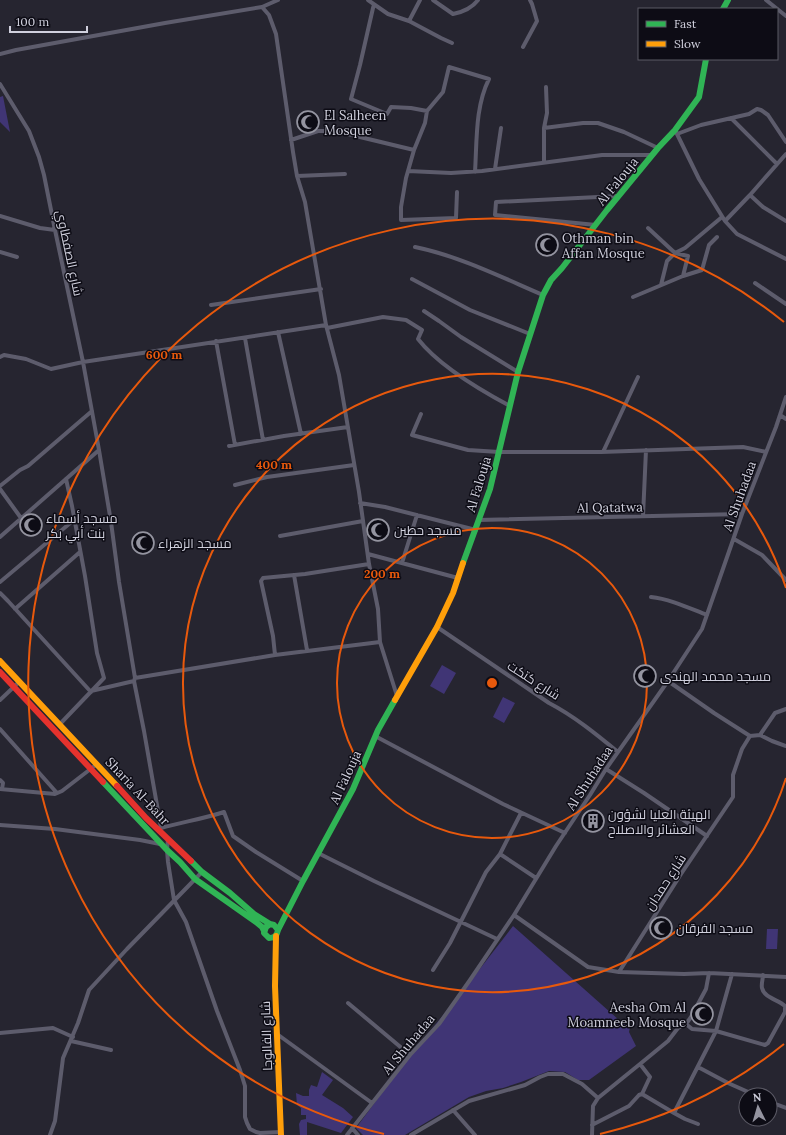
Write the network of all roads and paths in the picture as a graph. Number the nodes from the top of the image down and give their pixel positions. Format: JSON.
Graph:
{"nodes":[{"id":1,"x":278,"y":0,"type":"edge"},
{"id":2,"x":368,"y":0,"type":"edge"},
{"id":3,"x":420,"y":0,"type":"edge"},
{"id":4,"x":433,"y":0,"type":"edge"},
{"id":5,"x":478,"y":0,"type":"edge"},
{"id":6,"x":530,"y":0,"type":"edge"},
{"id":7,"x":766,"y":0,"type":"edge"},
{"id":8,"x":374,"y":5,"type":"junction"},
{"id":9,"x":262,"y":7,"type":"junction"},
{"id":10,"x":776,"y":8,"type":"edge"},
{"id":11,"x":778,"y":10,"type":"edge"},
{"id":12,"x":786,"y":16,"type":"edge"},
{"id":13,"x":409,"y":21,"type":"junction"},
{"id":14,"x":452,"y":43,"type":"dead end"},
{"id":15,"x":523,"y":47,"type":"dead end"},
{"id":16,"x":0,"y":54,"type":"edge"},
{"id":17,"x":706,"y":60,"type":"edge"},
{"id":18,"x":0,"y":84,"type":"edge"},
{"id":19,"x":546,"y":87,"type":"dead end"},
{"id":20,"x":426,"y":111,"type":"junction"},
{"id":21,"x":731,"y":118,"type":"junction"},
{"id":22,"x":501,"y":128,"type":"dead end"},
{"id":23,"x":544,"y":128,"type":"junction"},
{"id":24,"x":676,"y":132,"type":"junction"},
{"id":25,"x":291,"y":140,"type":"junction"},
{"id":26,"x":786,"y":142,"type":"edge"},
{"id":27,"x":658,"y":148,"type":"junction"},
{"id":28,"x":414,"y":150,"type":"junction"},
{"id":29,"x":786,"y":154,"type":"edge"},
{"id":30,"x":652,"y":155,"type":"junction"},
{"id":31,"x":544,"y":163,"type":"junction"},
{"id":32,"x":777,"y":164,"type":"junction"},
{"id":33,"x":495,"y":169,"type":"junction"},
{"id":34,"x":408,"y":171,"type":"junction"},
{"id":35,"x":475,"y":172,"type":"junction"},
{"id":36,"x":345,"y":174,"type":"dead end"},
{"id":37,"x":297,"y":176,"type":"junction"},
{"id":38,"x":457,"y":192,"type":"dead end"},
{"id":39,"x":618,"y":196,"type":"junction"},
{"id":40,"x":750,"y":196,"type":"junction"},
{"id":41,"x":0,"y":216,"type":"edge"},
{"id":42,"x":724,"y":219,"type":"junction"},
{"id":43,"x":786,"y":221,"type":"edge"},
{"id":44,"x":596,"y":225,"type":"junction"},
{"id":45,"x":648,"y":228,"type":"dead end"},
{"id":46,"x":54,"y":230,"type":"junction"},
{"id":47,"x":717,"y":237,"type":"dead end"},
{"id":48,"x":415,"y":247,"type":"dead end"},
{"id":49,"x":0,"y":252,"type":"edge"},
{"id":50,"x":676,"y":253,"type":"junction"},
{"id":51,"x":17,"y":257,"type":"dead end"},
{"id":52,"x":786,"y":259,"type":"edge"},
{"id":53,"x":683,"y":276,"type":"junction"},
{"id":54,"x":412,"y":279,"type":"dead end"},
{"id":55,"x":755,"y":283,"type":"dead end"},
{"id":56,"x":661,"y":285,"type":"junction"},
{"id":57,"x":321,"y":289,"type":"junction"},
{"id":58,"x":543,"y":295,"type":"junction"},
{"id":59,"x":633,"y":297,"type":"dead end"},
{"id":60,"x":786,"y":304,"type":"edge"},
{"id":61,"x":211,"y":305,"type":"dead end"},
{"id":62,"x":424,"y":312,"type":"dead end"},
{"id":63,"x":327,"y":326,"type":"junction"},
{"id":64,"x":278,"y":332,"type":"junction"},
{"id":65,"x":530,"y":334,"type":"junction"},
{"id":66,"x":245,"y":338,"type":"junction"},
{"id":67,"x":216,"y":341,"type":"junction"},
{"id":68,"x":0,"y":357,"type":"edge"},
{"id":69,"x":83,"y":362,"type":"junction"},
{"id":70,"x":518,"y":372,"type":"junction"},
{"id":71,"x":638,"y":377,"type":"dead end"},
{"id":72,"x":786,"y":397,"type":"edge"},
{"id":73,"x":510,"y":406,"type":"junction"},
{"id":74,"x":92,"y":411,"type":"junction"},
{"id":75,"x":421,"y":414,"type":"dead end"},
{"id":76,"x":780,"y":415,"type":"junction"},
{"id":77,"x":786,"y":419,"type":"edge"},
{"id":78,"x":348,"y":427,"type":"junction"},
{"id":79,"x":301,"y":434,"type":"junction"},
{"id":80,"x":264,"y":440,"type":"junction"},
{"id":81,"x":235,"y":445,"type":"junction"},
{"id":82,"x":229,"y":446,"type":"dead end"},
{"id":83,"x":99,"y":450,"type":"junction"},
{"id":84,"x":646,"y":450,"type":"junction"},
{"id":85,"x":499,"y":452,"type":"junction"},
{"id":86,"x":603,"y":452,"type":"junction"},
{"id":87,"x":766,"y":452,"type":"junction"},
{"id":88,"x":354,"y":465,"type":"junction"},
{"id":89,"x":66,"y":479,"type":"junction"},
{"id":90,"x":235,"y":484,"type":"dead end"},
{"id":91,"x":0,"y":486,"type":"edge"},
{"id":92,"x":0,"y":489,"type":"edge"},
{"id":93,"x":360,"y":503,"type":"junction"},
{"id":94,"x":742,"y":514,"type":"junction"},
{"id":95,"x":417,"y":516,"type":"junction"},
{"id":96,"x":643,"y":516,"type":"junction"},
{"id":97,"x":21,"y":518,"type":"junction"},
{"id":98,"x":75,"y":519,"type":"junction"},
{"id":99,"x":478,"y":520,"type":"junction"},
{"id":100,"x":363,"y":521,"type":"junction"},
{"id":101,"x":476,"y":530,"type":"junction"},
{"id":102,"x":280,"y":536,"type":"dead end"},
{"id":103,"x":0,"y":537,"type":"edge"},
{"id":104,"x":734,"y":539,"type":"junction"},
{"id":105,"x":80,"y":552,"type":"junction"},
{"id":106,"x":368,"y":554,"type":"junction"},
{"id":107,"x":402,"y":563,"type":"junction"},
{"id":108,"x":368,"y":564,"type":"junction"},
{"id":109,"x":294,"y":575,"type":"junction"},
{"id":110,"x":458,"y":578,"type":"junction"},
{"id":111,"x":786,"y":580,"type":"edge"},
{"id":112,"x":0,"y":582,"type":"edge"},
{"id":113,"x":0,"y":593,"type":"edge"},
{"id":114,"x":651,"y":597,"type":"dead end"},
{"id":115,"x":15,"y":609,"type":"junction"},
{"id":116,"x":707,"y":615,"type":"junction"},
{"id":117,"x":436,"y":627,"type":"junction"},
{"id":118,"x":380,"y":642,"type":"junction"},
{"id":119,"x":307,"y":650,"type":"dead end"},
{"id":120,"x":275,"y":655,"type":"junction"},
{"id":121,"x":0,"y":661,"type":"edge"},
{"id":122,"x":0,"y":672,"type":"edge"},
{"id":123,"x":135,"y":680,"type":"junction"},
{"id":124,"x":668,"y":681,"type":"junction"},
{"id":125,"x":19,"y":682,"type":"junction"},
{"id":126,"x":14,"y":687,"type":"junction"},
{"id":127,"x":91,"y":692,"type":"junction"},
{"id":128,"x":397,"y":696,"type":"junction"},
{"id":129,"x":0,"y":700,"type":"edge"},
{"id":130,"x":786,"y":709,"type":"edge"},
{"id":131,"x":60,"y":724,"type":"junction"},
{"id":132,"x":0,"y":729,"type":"edge"},
{"id":133,"x":760,"y":735,"type":"junction"},
{"id":134,"x":375,"y":736,"type":"junction"},
{"id":135,"x":750,"y":736,"type":"junction"},
{"id":136,"x":786,"y":746,"type":"edge"},
{"id":137,"x":618,"y":752,"type":"junction"},
{"id":138,"x":97,"y":764,"type":"junction"},
{"id":139,"x":90,"y":769,"type":"junction"},
{"id":140,"x":606,"y":769,"type":"junction"},
{"id":141,"x":0,"y":780,"type":"edge"},
{"id":142,"x":1,"y":789,"type":"edge"},
{"id":143,"x":57,"y":793,"type":"junction"},
{"id":144,"x":521,"y":813,"type":"junction"},
{"id":145,"x":0,"y":825,"type":"edge"},
{"id":146,"x":159,"y":829,"type":"junction"},
{"id":147,"x":564,"y":833,"type":"junction"},
{"id":148,"x":707,"y":836,"type":"junction"},
{"id":149,"x":168,"y":839,"type":"junction"},
{"id":150,"x":161,"y":844,"type":"junction"},
{"id":151,"x":167,"y":850,"type":"junction"},
{"id":152,"x":318,"y":853,"type":"junction"},
{"id":153,"x":500,"y":854,"type":"junction"},
{"id":154,"x":202,"y":872,"type":"junction"},
{"id":155,"x":536,"y":878,"type":"junction"},
{"id":156,"x":195,"y":879,"type":"junction"},
{"id":157,"x":303,"y":881,"type":"junction"},
{"id":158,"x":174,"y":900,"type":"junction"},
{"id":159,"x":514,"y":914,"type":"junction"},
{"id":160,"x":461,"y":921,"type":"junction"},
{"id":161,"x":270,"y":924,"type":"junction"},
{"id":162,"x":264,"y":931,"type":"junction"},
{"id":163,"x":277,"y":933,"type":"junction"},
{"id":164,"x":497,"y":939,"type":"junction"},
{"id":165,"x":433,"y":970,"type":"dead end"},
{"id":166,"x":619,"y":972,"type":"junction"},
{"id":167,"x":709,"y":973,"type":"junction"},
{"id":168,"x":732,"y":974,"type":"junction"},
{"id":169,"x":763,"y":975,"type":"junction"},
{"id":170,"x":786,"y":977,"type":"edge"},
{"id":171,"x":348,"y":1004,"type":"dead end"},
{"id":172,"x":686,"y":1024,"type":"junction"},
{"id":173,"x":716,"y":1031,"type":"junction"},
{"id":174,"x":0,"y":1033,"type":"edge"},
{"id":175,"x":277,"y":1034,"type":"junction"},
{"id":176,"x":72,"y":1039,"type":"junction"},
{"id":177,"x":111,"y":1050,"type":"dead end"},
{"id":178,"x":410,"y":1055,"type":"junction"},
{"id":179,"x":640,"y":1064,"type":"junction"},
{"id":180,"x":698,"y":1067,"type":"junction"},
{"id":181,"x":738,"y":1088,"type":"edge"},
{"id":182,"x":642,"y":1094,"type":"junction"},
{"id":183,"x":598,"y":1098,"type":"junction"},
{"id":184,"x":372,"y":1102,"type":"junction"},
{"id":185,"x":453,"y":1110,"type":"junction"},
{"id":186,"x":674,"y":1113,"type":"junction"},
{"id":187,"x":698,"y":1124,"type":"dead end"},
{"id":188,"x":592,"y":1125,"type":"junction"},
{"id":189,"x":352,"y":1128,"type":"junction"},
{"id":190,"x":281,"y":1134,"type":"edge"},
{"id":191,"x":50,"y":1135,"type":"edge"},
{"id":192,"x":347,"y":1135,"type":"edge"},
{"id":193,"x":358,"y":1135,"type":"edge"},
{"id":194,"x":411,"y":1135,"type":"edge"},
{"id":195,"x":475,"y":1135,"type":"edge"},
{"id":196,"x":592,"y":1135,"type":"edge"}],
"edges":[{"from":1,"to":9,"type":"street"},
{"from":2,"to":8,"type":"street"},
{"from":3,"to":13,"type":"street"},
{"from":4,"to":5,"type":"street"},
{"from":6,"to":15,"type":"street"},
{"from":7,"to":10,"type":"street"},
{"from":8,"to":13,"type":"street"},
{"from":8,"to":20,"type":"street"},
{"from":9,"to":16,"type":"street"},
{"from":9,"to":25,"type":"street"},
{"from":11,"to":12,"type":"street"},
{"from":13,"to":14,"type":"street"},
{"from":17,"to":24,"type":"main road","name":"Al Falouja"},
{"from":18,"to":46,"type":"street","name":"شارع الصفطاوي"},
{"from":19,"to":23,"type":"street"},
{"from":20,"to":28,"type":"street"},
{"from":20,"to":35,"type":"street"},
{"from":21,"to":24,"type":"street"},
{"from":21,"to":26,"type":"street"},
{"from":21,"to":32,"type":"street"},
{"from":22,"to":33,"type":"street"},
{"from":23,"to":27,"type":"street"},
{"from":23,"to":31,"type":"street"},
{"from":24,"to":27,"type":"main road","name":"Al Falouja"},
{"from":24,"to":42,"type":"street"},
{"from":25,"to":28,"type":"street"},
{"from":25,"to":37,"type":"street"},
{"from":27,"to":30,"type":"main road","name":"Al Falouja"},
{"from":28,"to":34,"type":"street"},
{"from":29,"to":32,"type":"street"},
{"from":30,"to":31,"type":"street"},
{"from":30,"to":39,"type":"main road","name":"Al Falouja"},
{"from":31,"to":33,"type":"street"},
{"from":32,"to":40,"type":"street"},
{"from":33,"to":35,"type":"street"},
{"from":34,"to":35,"type":"street"},
{"from":34,"to":38,"type":"street"},
{"from":36,"to":37,"type":"street"},
{"from":37,"to":57,"type":"street"},
{"from":39,"to":44,"type":"main road","name":"Al Falouja"},
{"from":39,"to":44,"type":"street"},
{"from":40,"to":42,"type":"street"},
{"from":40,"to":43,"type":"street"},
{"from":41,"to":46,"type":"street"},
{"from":42,"to":50,"type":"street"},
{"from":42,"to":52,"type":"street"},
{"from":44,"to":58,"type":"main road","name":"Al Falouja"},
{"from":45,"to":50,"type":"street"},
{"from":46,"to":69,"type":"street","name":"شارع الصفطاوي"},
{"from":47,"to":53,"type":"street"},
{"from":48,"to":58,"type":"street"},
{"from":49,"to":51,"type":"street"},
{"from":50,"to":53,"type":"street"},
{"from":50,"to":56,"type":"street"},
{"from":53,"to":56,"type":"street"},
{"from":54,"to":65,"type":"street"},
{"from":55,"to":60,"type":"street"},
{"from":56,"to":59,"type":"street"},
{"from":57,"to":61,"type":"street"},
{"from":57,"to":63,"type":"street"},
{"from":58,"to":65,"type":"main road","name":"Al Falouja"},
{"from":62,"to":70,"type":"street"},
{"from":63,"to":64,"type":"street"},
{"from":63,"to":73,"type":"street"},
{"from":63,"to":78,"type":"street"},
{"from":64,"to":66,"type":"street"},
{"from":64,"to":79,"type":"street"},
{"from":65,"to":70,"type":"main road","name":"Al Falouja"},
{"from":66,"to":67,"type":"street"},
{"from":66,"to":80,"type":"street"},
{"from":67,"to":69,"type":"street"},
{"from":67,"to":81,"type":"street"},
{"from":68,"to":69,"type":"street"},
{"from":69,"to":74,"type":"street","name":"شارع الصفطاوي"},
{"from":70,"to":73,"type":"main road","name":"Al Falouja"},
{"from":71,"to":86,"type":"street"},
{"from":72,"to":76,"type":"street","name":"Al Shuhadaa"},
{"from":73,"to":85,"type":"main road","name":"Al Falouja"},
{"from":74,"to":83,"type":"street","name":"شارع الصفطاوي"},
{"from":74,"to":91,"type":"street"},
{"from":75,"to":85,"type":"street"},
{"from":76,"to":77,"type":"street"},
{"from":76,"to":87,"type":"street","name":"Al Shuhadaa"},
{"from":78,"to":79,"type":"street"},
{"from":78,"to":88,"type":"street"},
{"from":79,"to":80,"type":"street"},
{"from":80,"to":81,"type":"street"},
{"from":81,"to":82,"type":"street"},
{"from":83,"to":89,"type":"street"},
{"from":83,"to":123,"type":"street","name":"شارع الصفطاوي"},
{"from":84,"to":86,"type":"street"},
{"from":84,"to":87,"type":"street"},
{"from":84,"to":96,"type":"street"},
{"from":85,"to":86,"type":"street"},
{"from":85,"to":99,"type":"main road","name":"Al Falouja"},
{"from":87,"to":94,"type":"street","name":"Al Shuhadaa"},
{"from":88,"to":90,"type":"street"},
{"from":88,"to":93,"type":"street"},
{"from":89,"to":97,"type":"street"},
{"from":89,"to":98,"type":"street"},
{"from":92,"to":97,"type":"street"},
{"from":93,"to":95,"type":"street"},
{"from":93,"to":100,"type":"street"},
{"from":94,"to":96,"type":"street","name":"Al Qatatwa"},
{"from":94,"to":104,"type":"street","name":"Al Shuhadaa"},
{"from":95,"to":101,"type":"street"},
{"from":95,"to":107,"type":"street"},
{"from":96,"to":99,"type":"street","name":"Al Qatatwa"},
{"from":97,"to":103,"type":"street"},
{"from":98,"to":105,"type":"street"},
{"from":98,"to":112,"type":"street"},
{"from":99,"to":101,"type":"main road","name":"Al Falouja"},
{"from":100,"to":102,"type":"street"},
{"from":100,"to":106,"type":"street"},
{"from":101,"to":110,"type":"main road","name":"Al Falouja"},
{"from":104,"to":111,"type":"street"},
{"from":104,"to":116,"type":"street","name":"Al Shuhadaa"},
{"from":105,"to":115,"type":"street"},
{"from":105,"to":127,"type":"street"},
{"from":106,"to":107,"type":"street"},
{"from":106,"to":108,"type":"street"},
{"from":107,"to":110,"type":"street"},
{"from":108,"to":109,"type":"street"},
{"from":108,"to":118,"type":"street"},
{"from":109,"to":119,"type":"street"},
{"from":109,"to":120,"type":"street"},
{"from":110,"to":117,"type":"main road","name":"Al Falouja"},
{"from":113,"to":115,"type":"street"},
{"from":114,"to":116,"type":"street"},
{"from":115,"to":127,"type":"street"},
{"from":116,"to":124,"type":"street","name":"Al Shuhadaa"},
{"from":117,"to":128,"type":"main road","name":"Al Falouja"},
{"from":117,"to":137,"type":"street","name":"شارع كتكت"},
{"from":118,"to":120,"type":"street"},
{"from":118,"to":128,"type":"street"},
{"from":120,"to":123,"type":"street"},
{"from":121,"to":125,"type":"main road","name":"Sharia Al-Bahr"},
{"from":122,"to":126,"type":"main road","name":"Sharia Al-Bahr"},
{"from":123,"to":127,"type":"street"},
{"from":123,"to":146,"type":"street","name":"شارع الصفطاوي"},
{"from":124,"to":135,"type":"street"},
{"from":124,"to":137,"type":"street","name":"Al Shuhadaa"},
{"from":125,"to":126,"type":"street"},
{"from":125,"to":131,"type":"main road","name":"Sharia Al-Bahr"},
{"from":126,"to":129,"type":"street"},
{"from":126,"to":139,"type":"main road","name":"Sharia Al-Bahr"},
{"from":127,"to":131,"type":"street"},
{"from":128,"to":134,"type":"main road","name":"Al Falouja"},
{"from":130,"to":133,"type":"street"},
{"from":131,"to":138,"type":"main road","name":"Sharia Al-Bahr"},
{"from":132,"to":143,"type":"street"},
{"from":133,"to":135,"type":"street"},
{"from":133,"to":136,"type":"street"},
{"from":134,"to":144,"type":"street"},
{"from":134,"to":152,"type":"main road","name":"Al Falouja"},
{"from":135,"to":148,"type":"street","name":"شارع حمدان"},
{"from":137,"to":140,"type":"street","name":"Al Shuhadaa"},
{"from":138,"to":139,"type":"street"},
{"from":138,"to":146,"type":"main road","name":"Sharia Al-Bahr"},
{"from":139,"to":143,"type":"street"},
{"from":139,"to":150,"type":"main road","name":"Sharia Al-Bahr"},
{"from":140,"to":147,"type":"street","name":"Al Shuhadaa"},
{"from":140,"to":148,"type":"street"},
{"from":141,"to":142,"type":"street"},
{"from":142,"to":143,"type":"street"},
{"from":144,"to":147,"type":"street"},
{"from":144,"to":153,"type":"street"},
{"from":145,"to":150,"type":"street"},
{"from":146,"to":149,"type":"main road","name":"Sharia Al-Bahr"},
{"from":146,"to":157,"type":"street"},
{"from":147,"to":155,"type":"street","name":"Al Shuhadaa"},
{"from":148,"to":166,"type":"street","name":"شارع حمدان"},
{"from":149,"to":151,"type":"street"},
{"from":149,"to":154,"type":"main road","name":"Sharia Al-Bahr"},
{"from":150,"to":151,"type":"main road","name":"Sharia Al-Bahr"},
{"from":151,"to":156,"type":"main road","name":"Sharia Al-Bahr"},
{"from":151,"to":158,"type":"street"},
{"from":152,"to":157,"type":"main road","name":"Al Falouja"},
{"from":152,"to":160,"type":"street"},
{"from":153,"to":155,"type":"street"},
{"from":153,"to":160,"type":"street"},
{"from":154,"to":156,"type":"street"},
{"from":154,"to":161,"type":"main road","name":"Sharia Al-Bahr"},
{"from":155,"to":159,"type":"street","name":"Al Shuhadaa"},
{"from":156,"to":158,"type":"street"},
{"from":156,"to":162,"type":"main road","name":"Sharia Al-Bahr"},
{"from":157,"to":163,"type":"main road","name":"Al Falouja"},
{"from":158,"to":176,"type":"street"},
{"from":158,"to":190,"type":"street"},
{"from":159,"to":164,"type":"street","name":"Al Shuhadaa"},
{"from":159,"to":166,"type":"street"},
{"from":160,"to":164,"type":"street"},
{"from":160,"to":165,"type":"street"},
{"from":161,"to":162,"type":"main road"},
{"from":161,"to":163,"type":"main road"},
{"from":162,"to":163,"type":"main road"},
{"from":163,"to":175,"type":"main road","name":"شارع الفالوجا"},
{"from":164,"to":178,"type":"street","name":"Al Shuhadaa"},
{"from":166,"to":167,"type":"street"},
{"from":167,"to":168,"type":"street"},
{"from":167,"to":172,"type":"street"},
{"from":168,"to":169,"type":"street"},
{"from":168,"to":173,"type":"street"},
{"from":169,"to":170,"type":"street"},
{"from":169,"to":173,"type":"street"},
{"from":171,"to":178,"type":"street"},
{"from":172,"to":173,"type":"street"},
{"from":172,"to":179,"type":"street"},
{"from":173,"to":180,"type":"street"},
{"from":174,"to":176,"type":"street"},
{"from":175,"to":184,"type":"street"},
{"from":175,"to":190,"type":"main road","name":"شارع الفالوجا"},
{"from":176,"to":177,"type":"street"},
{"from":176,"to":191,"type":"street"},
{"from":178,"to":184,"type":"street","name":"Al Shuhadaa"},
{"from":179,"to":182,"type":"street"},
{"from":179,"to":183,"type":"street"},
{"from":180,"to":181,"type":"street"},
{"from":180,"to":186,"type":"street"},
{"from":182,"to":186,"type":"street"},
{"from":182,"to":188,"type":"street"},
{"from":183,"to":185,"type":"street"},
{"from":183,"to":188,"type":"street"},
{"from":184,"to":189,"type":"street","name":"Al Shuhadaa"},
{"from":185,"to":194,"type":"street"},
{"from":185,"to":195,"type":"street"},
{"from":186,"to":187,"type":"street"},
{"from":188,"to":196,"type":"street"},
{"from":189,"to":192,"type":"street","name":"Al Shuhadaa"},
{"from":189,"to":193,"type":"street"}]}
